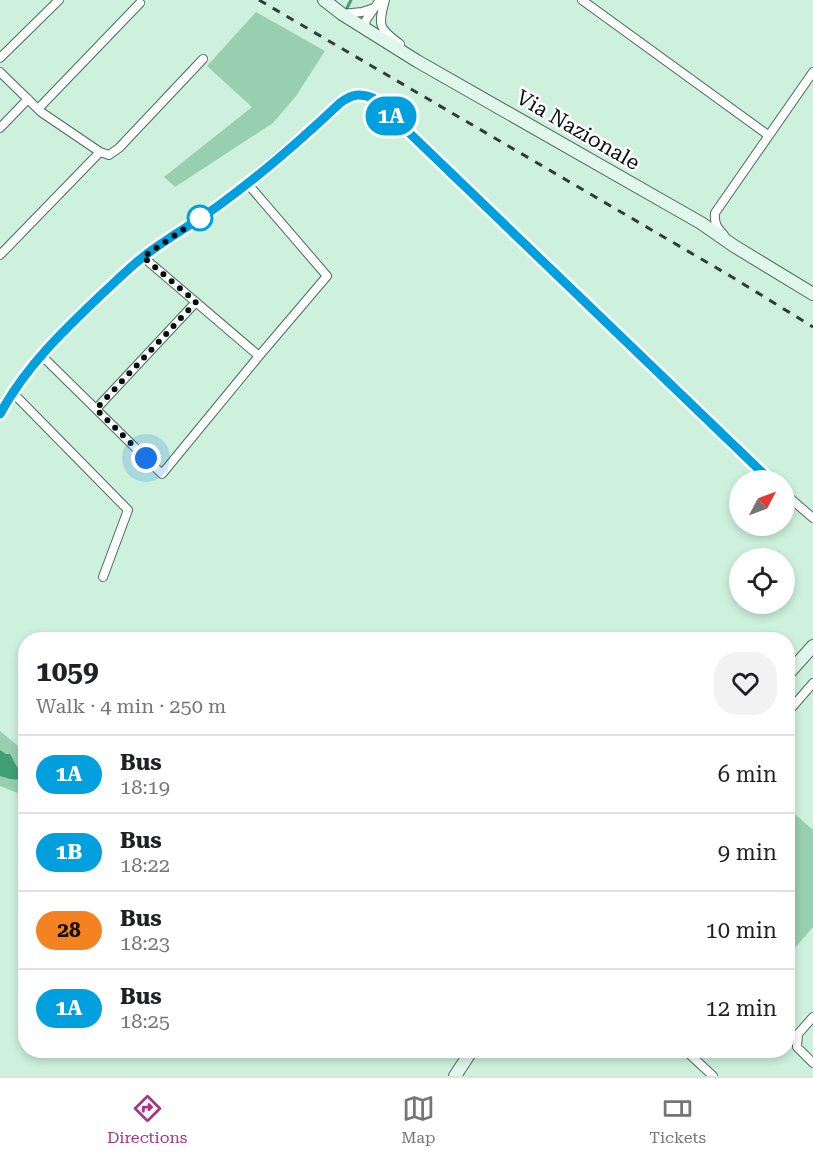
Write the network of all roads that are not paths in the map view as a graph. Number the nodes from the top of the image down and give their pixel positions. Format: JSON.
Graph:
{"nodes":[{"id":1,"x":60,"y":0,"type":"edge"},
{"id":2,"x":324,"y":0,"type":"edge"},
{"id":3,"x":380,"y":0,"type":"edge"},
{"id":4,"x":385,"y":0,"type":"edge"},
{"id":5,"x":582,"y":0,"type":"edge"},
{"id":6,"x":140,"y":3,"type":"dead end"},
{"id":7,"x":592,"y":3,"type":"edge"},
{"id":8,"x":374,"y":8,"type":"junction"},
{"id":9,"x":342,"y":14,"type":"junction"},
{"id":10,"x":380,"y":17,"type":"junction"},
{"id":11,"x":364,"y":28,"type":"junction"},
{"id":12,"x":0,"y":58,"type":"edge"},
{"id":13,"x":203,"y":59,"type":"dead end"},
{"id":14,"x":417,"y":61,"type":"junction"},
{"id":15,"x":0,"y":72,"type":"edge"},
{"id":16,"x":813,"y":72,"type":"edge"},
{"id":17,"x":28,"y":99,"type":"junction"},
{"id":18,"x":38,"y":109,"type":"junction"},
{"id":19,"x":0,"y":128,"type":"edge"},
{"id":20,"x":768,"y":135,"type":"junction"},
{"id":21,"x":100,"y":152,"type":"junction"},
{"id":22,"x":247,"y":183,"type":"junction"},
{"id":23,"x":715,"y":213,"type":"junction"},
{"id":24,"x":701,"y":223,"type":"junction"},
{"id":25,"x":734,"y":246,"type":"junction"},
{"id":26,"x":0,"y":255,"type":"edge"},
{"id":27,"x":143,"y":257,"type":"junction"},
{"id":28,"x":813,"y":294,"type":"edge"},
{"id":29,"x":196,"y":302,"type":"junction"},
{"id":30,"x":41,"y":355,"type":"junction"},
{"id":31,"x":259,"y":356,"type":"junction"},
{"id":32,"x":12,"y":392,"type":"junction"},
{"id":33,"x":96,"y":409,"type":"junction"},
{"id":34,"x":0,"y":414,"type":"edge"},
{"id":35,"x":760,"y":470,"type":"edge"},
{"id":36,"x":795,"y":502,"type":"edge"},
{"id":37,"x":813,"y":518,"type":"edge"},
{"id":38,"x":103,"y":577,"type":"dead end"},
{"id":39,"x":813,"y":646,"type":"edge"},
{"id":40,"x":795,"y":666,"type":"edge"},
{"id":41,"x":813,"y":683,"type":"edge"},
{"id":42,"x":795,"y":704,"type":"edge"},
{"id":43,"x":813,"y":1017,"type":"edge"},
{"id":44,"x":467,"y":1058,"type":"edge"},
{"id":45,"x":694,"y":1058,"type":"edge"},
{"id":46,"x":813,"y":1063,"type":"edge"},
{"id":47,"x":455,"y":1076,"type":"edge"},
{"id":48,"x":713,"y":1076,"type":"edge"}],
"edges":[{"from":1,"to":12,"type":"street"},
{"from":2,"to":9,"type":"main road","name":"Via Nazionale"},
{"from":3,"to":8,"type":"street"},
{"from":4,"to":10,"type":"street"},
{"from":5,"to":7,"type":"street"},
{"from":6,"to":18,"type":"street"},
{"from":7,"to":20,"type":"street"},
{"from":8,"to":9,"type":"street"},
{"from":8,"to":11,"type":"street"},
{"from":9,"to":11,"type":"main road","name":"Via Nazionale"},
{"from":10,"to":11,"type":"street"},
{"from":10,"to":14,"type":"street"},
{"from":11,"to":14,"type":"main road","name":"Via Nazionale"},
{"from":13,"to":21,"type":"street"},
{"from":14,"to":24,"type":"main road","name":"Via Nazionale"},
{"from":15,"to":17,"type":"street"},
{"from":16,"to":20,"type":"street"},
{"from":17,"to":18,"type":"street"},
{"from":17,"to":19,"type":"street"},
{"from":18,"to":21,"type":"street"},
{"from":20,"to":23,"type":"street"},
{"from":21,"to":26,"type":"street"},
{"from":22,"to":27,"type":"street"},
{"from":22,"to":31,"type":"street"},
{"from":22,"to":35,"type":"street"},
{"from":23,"to":24,"type":"street"},
{"from":23,"to":25,"type":"street"},
{"from":24,"to":25,"type":"main road","name":"Via Nazionale"},
{"from":25,"to":28,"type":"main road","name":"Via Nazionale"},
{"from":27,"to":29,"type":"street"},
{"from":27,"to":30,"type":"street"},
{"from":29,"to":31,"type":"street"},
{"from":29,"to":33,"type":"street"},
{"from":30,"to":32,"type":"street"},
{"from":30,"to":33,"type":"street"},
{"from":31,"to":33,"type":"street"},
{"from":32,"to":34,"type":"street"},
{"from":32,"to":38,"type":"street"},
{"from":36,"to":37,"type":"street"},
{"from":39,"to":40,"type":"main road"},
{"from":41,"to":42,"type":"street"},
{"from":43,"to":46,"type":"street"},
{"from":44,"to":47,"type":"main road"},
{"from":45,"to":48,"type":"street"}]}
